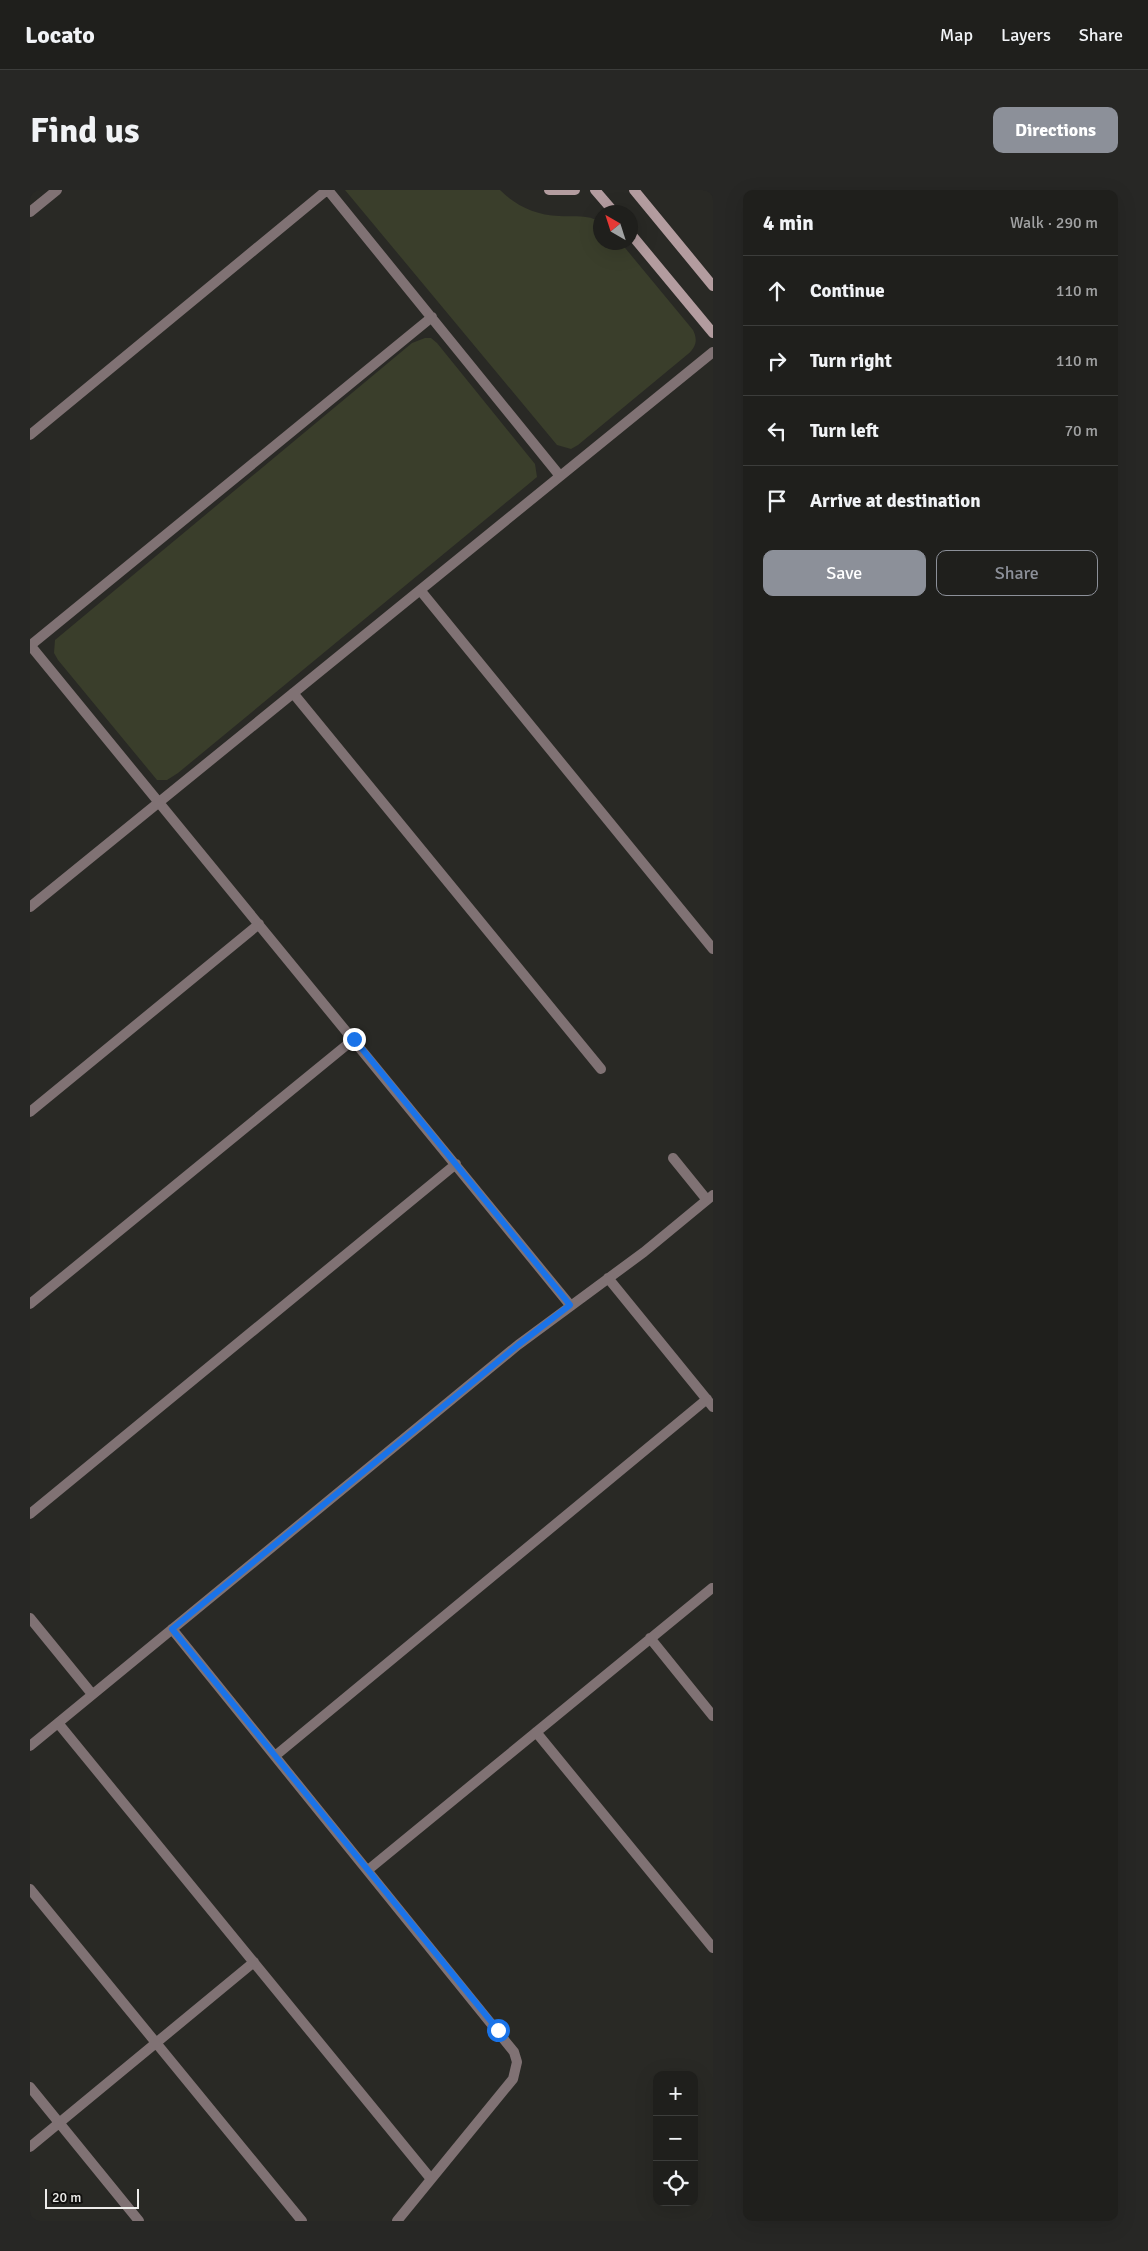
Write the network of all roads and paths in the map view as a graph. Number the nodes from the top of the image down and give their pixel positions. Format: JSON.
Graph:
{"nodes":[{"id":1,"x":57,"y":190,"type":"edge"},
{"id":2,"x":328,"y":190,"type":"edge"},
{"id":3,"x":549,"y":190,"type":"edge"},
{"id":4,"x":575,"y":190,"type":"edge"},
{"id":5,"x":595,"y":190,"type":"edge"},
{"id":6,"x":634,"y":190,"type":"edge"},
{"id":7,"x":608,"y":205,"type":"edge"},
{"id":8,"x":30,"y":212,"type":"edge"},
{"id":9,"x":638,"y":243,"type":"edge"},
{"id":10,"x":713,"y":286,"type":"edge"},
{"id":11,"x":432,"y":317,"type":"junction"},
{"id":12,"x":713,"y":333,"type":"edge"},
{"id":13,"x":713,"y":352,"type":"edge"},
{"id":14,"x":30,"y":436,"type":"edge"},
{"id":15,"x":560,"y":476,"type":"junction"},
{"id":16,"x":420,"y":590,"type":"junction"},
{"id":17,"x":30,"y":645,"type":"edge"},
{"id":18,"x":293,"y":693,"type":"junction"},
{"id":19,"x":160,"y":802,"type":"junction"},
{"id":20,"x":30,"y":907,"type":"edge"},
{"id":21,"x":259,"y":924,"type":"junction"},
{"id":22,"x":713,"y":949,"type":"edge"},
{"id":23,"x":354,"y":1039,"type":"junction"},
{"id":24,"x":600,"y":1069,"type":"dead end"},
{"id":25,"x":30,"y":1112,"type":"edge"},
{"id":26,"x":673,"y":1158,"type":"dead end"},
{"id":27,"x":456,"y":1164,"type":"junction"},
{"id":28,"x":710,"y":1198,"type":"edge"},
{"id":29,"x":608,"y":1278,"type":"junction"},
{"id":30,"x":30,"y":1304,"type":"edge"},
{"id":31,"x":570,"y":1305,"type":"junction"},
{"id":32,"x":711,"y":1404,"type":"edge"},
{"id":33,"x":30,"y":1514,"type":"edge"},
{"id":34,"x":712,"y":1588,"type":"edge"},
{"id":35,"x":30,"y":1618,"type":"edge"},
{"id":36,"x":172,"y":1629,"type":"junction"},
{"id":37,"x":650,"y":1638,"type":"junction"},
{"id":38,"x":92,"y":1694,"type":"junction"},
{"id":39,"x":713,"y":1716,"type":"edge"},
{"id":40,"x":58,"y":1722,"type":"junction"},
{"id":41,"x":536,"y":1732,"type":"junction"},
{"id":42,"x":30,"y":1746,"type":"edge"},
{"id":43,"x":275,"y":1756,"type":"junction"},
{"id":44,"x":368,"y":1870,"type":"junction"},
{"id":45,"x":30,"y":1889,"type":"edge"},
{"id":46,"x":713,"y":1948,"type":"edge"},
{"id":47,"x":254,"y":1962,"type":"junction"},
{"id":48,"x":157,"y":2043,"type":"junction"},
{"id":49,"x":30,"y":2087,"type":"edge"},
{"id":50,"x":59,"y":2123,"type":"junction"},
{"id":51,"x":30,"y":2147,"type":"edge"},
{"id":52,"x":431,"y":2179,"type":"junction"},
{"id":53,"x":399,"y":2220,"type":"edge"},
{"id":54,"x":139,"y":2221,"type":"edge"},
{"id":55,"x":302,"y":2221,"type":"edge"}],
"edges":[{"from":1,"to":8,"type":"street"},
{"from":2,"to":11,"type":"street"},
{"from":2,"to":14,"type":"street"},
{"from":3,"to":4,"type":"street"},
{"from":5,"to":7,"type":"street"},
{"from":6,"to":10,"type":"street"},
{"from":9,"to":12,"type":"street"},
{"from":11,"to":15,"type":"street"},
{"from":11,"to":17,"type":"street"},
{"from":13,"to":15,"type":"street"},
{"from":15,"to":16,"type":"street"},
{"from":16,"to":18,"type":"street"},
{"from":16,"to":22,"type":"street"},
{"from":17,"to":19,"type":"street"},
{"from":18,"to":19,"type":"street"},
{"from":18,"to":24,"type":"street"},
{"from":19,"to":20,"type":"street"},
{"from":19,"to":21,"type":"street"},
{"from":21,"to":23,"type":"street"},
{"from":21,"to":25,"type":"street"},
{"from":23,"to":27,"type":"street"},
{"from":23,"to":30,"type":"street"},
{"from":26,"to":28,"type":"street"},
{"from":27,"to":31,"type":"street"},
{"from":27,"to":33,"type":"street"},
{"from":28,"to":29,"type":"street"},
{"from":29,"to":31,"type":"street"},
{"from":29,"to":32,"type":"street"},
{"from":31,"to":36,"type":"street"},
{"from":32,"to":43,"type":"street"},
{"from":34,"to":37,"type":"street"},
{"from":35,"to":38,"type":"street"},
{"from":36,"to":38,"type":"street"},
{"from":36,"to":43,"type":"street"},
{"from":37,"to":39,"type":"street"},
{"from":37,"to":41,"type":"street"},
{"from":38,"to":40,"type":"street"},
{"from":40,"to":42,"type":"street"},
{"from":40,"to":47,"type":"street"},
{"from":41,"to":44,"type":"street"},
{"from":41,"to":46,"type":"street"},
{"from":43,"to":44,"type":"street"},
{"from":44,"to":52,"type":"street"},
{"from":45,"to":48,"type":"street"},
{"from":47,"to":48,"type":"street"},
{"from":47,"to":52,"type":"street"},
{"from":48,"to":50,"type":"street"},
{"from":48,"to":55,"type":"street"},
{"from":49,"to":50,"type":"street"},
{"from":50,"to":51,"type":"street"},
{"from":50,"to":54,"type":"street"},
{"from":52,"to":53,"type":"street"}]}
